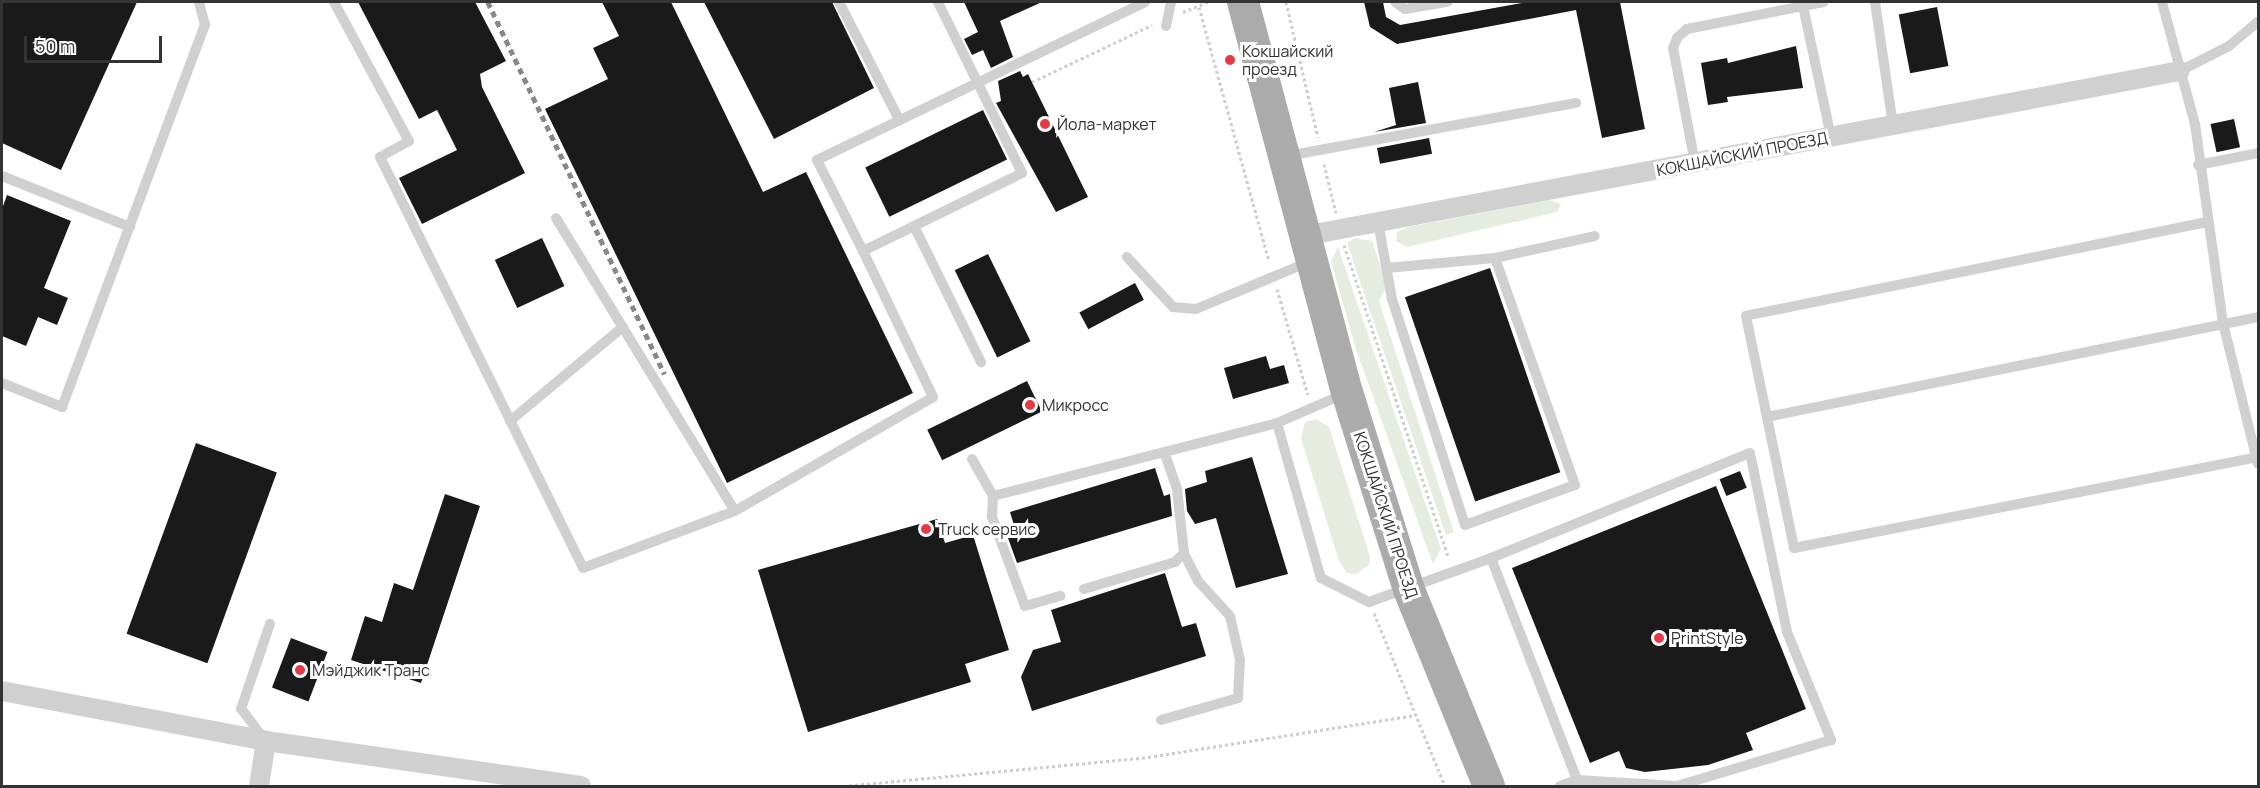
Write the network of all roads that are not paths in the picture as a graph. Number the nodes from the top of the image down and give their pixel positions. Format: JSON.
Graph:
{"nodes":[{"id":1,"x":199,"y":2,"type":"edge"},
{"id":2,"x":334,"y":2,"type":"edge"},
{"id":3,"x":839,"y":2,"type":"edge"},
{"id":4,"x":938,"y":2,"type":"edge"},
{"id":5,"x":1145,"y":2,"type":"edge"},
{"id":6,"x":1171,"y":2,"type":"edge"},
{"id":7,"x":1243,"y":2,"type":"edge"},
{"id":8,"x":1395,"y":2,"type":"edge"},
{"id":9,"x":1447,"y":2,"type":"edge"},
{"id":10,"x":1823,"y":2,"type":"edge"},
{"id":11,"x":1875,"y":2,"type":"edge"},
{"id":12,"x":2162,"y":2,"type":"edge"},
{"id":13,"x":1803,"y":6,"type":"junction"},
{"id":14,"x":1167,"y":22,"type":"road end"},
{"id":15,"x":2259,"y":22,"type":"edge"},
{"id":16,"x":2180,"y":71,"type":"junction"},
{"id":17,"x":977,"y":81,"type":"junction"},
{"id":18,"x":1576,"y":103,"type":"dead end"},
{"id":19,"x":899,"y":119,"type":"junction"},
{"id":20,"x":1893,"y":125,"type":"junction"},
{"id":21,"x":1831,"y":137,"type":"junction"},
{"id":22,"x":2259,"y":153,"type":"edge"},
{"id":23,"x":1283,"y":156,"type":"junction"},
{"id":24,"x":1695,"y":163,"type":"junction"},
{"id":25,"x":2198,"y":165,"type":"junction"},
{"id":26,"x":2,"y":176,"type":"edge"},
{"id":27,"x":556,"y":218,"type":"dead end"},
{"id":28,"x":1378,"y":222,"type":"junction"},
{"id":29,"x":2207,"y":222,"type":"junction"},
{"id":30,"x":914,"y":226,"type":"junction"},
{"id":31,"x":130,"y":227,"type":"junction"},
{"id":32,"x":1595,"y":236,"type":"dead end"},
{"id":33,"x":1308,"y":249,"type":"junction"},
{"id":34,"x":863,"y":251,"type":"junction"},
{"id":35,"x":1127,"y":257,"type":"dead end"},
{"id":36,"x":1495,"y":258,"type":"junction"},
{"id":37,"x":1387,"y":268,"type":"junction"},
{"id":38,"x":2259,"y":317,"type":"edge"},
{"id":39,"x":2223,"y":323,"type":"junction"},
{"id":40,"x":623,"y":327,"type":"junction"},
{"id":41,"x":981,"y":362,"type":"dead end"},
{"id":42,"x":2,"y":383,"type":"edge"},
{"id":43,"x":1347,"y":392,"type":"junction"},
{"id":44,"x":1767,"y":417,"type":"junction"},
{"id":45,"x":510,"y":420,"type":"junction"},
{"id":46,"x":1277,"y":423,"type":"junction"},
{"id":47,"x":1164,"y":452,"type":"junction"},
{"id":48,"x":972,"y":459,"type":"dead end"},
{"id":49,"x":2257,"y":460,"type":"edge"},
{"id":50,"x":993,"y":496,"type":"junction"},
{"id":51,"x":735,"y":511,"type":"junction"},
{"id":52,"x":1184,"y":553,"type":"junction"},
{"id":53,"x":1491,"y":558,"type":"junction"},
{"id":54,"x":1084,"y":589,"type":"dead end"},
{"id":55,"x":1409,"y":590,"type":"junction"},
{"id":56,"x":1061,"y":596,"type":"dead end"},
{"id":57,"x":270,"y":624,"type":"dead end"},
{"id":58,"x":2,"y":691,"type":"edge"},
{"id":59,"x":1161,"y":720,"type":"dead end"},
{"id":60,"x":266,"y":741,"type":"junction"},
{"id":61,"x":1577,"y":780,"type":"junction"},
{"id":62,"x":259,"y":786,"type":"edge"},
{"id":63,"x":581,"y":786,"type":"edge"},
{"id":64,"x":1489,"y":786,"type":"edge"},
{"id":65,"x":1560,"y":786,"type":"edge"}],
"edges":[{"from":1,"to":31,"type":"lane"},
{"from":2,"to":45,"type":"lane"},
{"from":3,"to":19,"type":"lane"},
{"from":4,"to":17,"type":"lane"},
{"from":5,"to":17,"type":"lane"},
{"from":6,"to":14,"type":"lane"},
{"from":7,"to":23,"type":"main road","name":"КОКШАЙСКИЙ ПРОЕЗД"},
{"from":8,"to":9,"type":"lane"},
{"from":10,"to":13,"type":"lane"},
{"from":11,"to":20,"type":"lane"},
{"from":12,"to":16,"type":"lane"},
{"from":13,"to":21,"type":"lane"},
{"from":13,"to":24,"type":"lane"},
{"from":15,"to":16,"type":"lane"},
{"from":16,"to":20,"type":"street","name":"КОКШАЙСКИЙ ПРОЕЗД"},
{"from":16,"to":25,"type":"lane"},
{"from":17,"to":19,"type":"lane"},
{"from":17,"to":30,"type":"lane"},
{"from":18,"to":23,"type":"lane"},
{"from":19,"to":34,"type":"lane"},
{"from":20,"to":21,"type":"street","name":"КОКШАЙСКИЙ ПРОЕЗД"},
{"from":21,"to":24,"type":"street","name":"КОКШАЙСКИЙ ПРОЕЗД"},
{"from":22,"to":25,"type":"lane"},
{"from":23,"to":33,"type":"main road","name":"КОКШАЙСКИЙ ПРОЕЗД"},
{"from":24,"to":28,"type":"street","name":"КОКШАЙСКИЙ ПРОЕЗД"},
{"from":25,"to":29,"type":"lane"},
{"from":26,"to":31,"type":"lane"},
{"from":27,"to":40,"type":"lane"},
{"from":28,"to":33,"type":"street","name":"КОКШАЙСКИЙ ПРОЕЗД"},
{"from":28,"to":37,"type":"lane"},
{"from":29,"to":39,"type":"lane"},
{"from":29,"to":44,"type":"lane"},
{"from":30,"to":34,"type":"lane"},
{"from":30,"to":41,"type":"lane"},
{"from":31,"to":42,"type":"lane"},
{"from":32,"to":36,"type":"lane"},
{"from":33,"to":35,"type":"lane"},
{"from":33,"to":43,"type":"main road","name":"КОКШАЙСКИЙ ПРОЕЗД"},
{"from":34,"to":51,"type":"lane"},
{"from":36,"to":37,"type":"lane"},
{"from":36,"to":37,"type":"lane"},
{"from":38,"to":39,"type":"lane"},
{"from":39,"to":44,"type":"lane"},
{"from":39,"to":49,"type":"lane"},
{"from":40,"to":45,"type":"lane"},
{"from":40,"to":51,"type":"lane"},
{"from":43,"to":46,"type":"lane"},
{"from":43,"to":55,"type":"main road","name":"КОКШАЙСКИЙ ПРОЕЗД"},
{"from":44,"to":49,"type":"lane"},
{"from":45,"to":51,"type":"lane"},
{"from":46,"to":47,"type":"lane"},
{"from":46,"to":55,"type":"lane"},
{"from":47,"to":50,"type":"lane"},
{"from":47,"to":52,"type":"lane"},
{"from":48,"to":50,"type":"lane"},
{"from":50,"to":56,"type":"lane"},
{"from":52,"to":54,"type":"lane"},
{"from":52,"to":59,"type":"lane"},
{"from":53,"to":55,"type":"lane"},
{"from":53,"to":61,"type":"lane"},
{"from":53,"to":61,"type":"lane"},
{"from":55,"to":64,"type":"main road","name":"КОКШАЙСКИЙ ПРОЕЗД"},
{"from":57,"to":60,"type":"lane"},
{"from":58,"to":60,"type":"street"},
{"from":60,"to":62,"type":"street"},
{"from":60,"to":63,"type":"street"},
{"from":61,"to":65,"type":"lane"}]}
